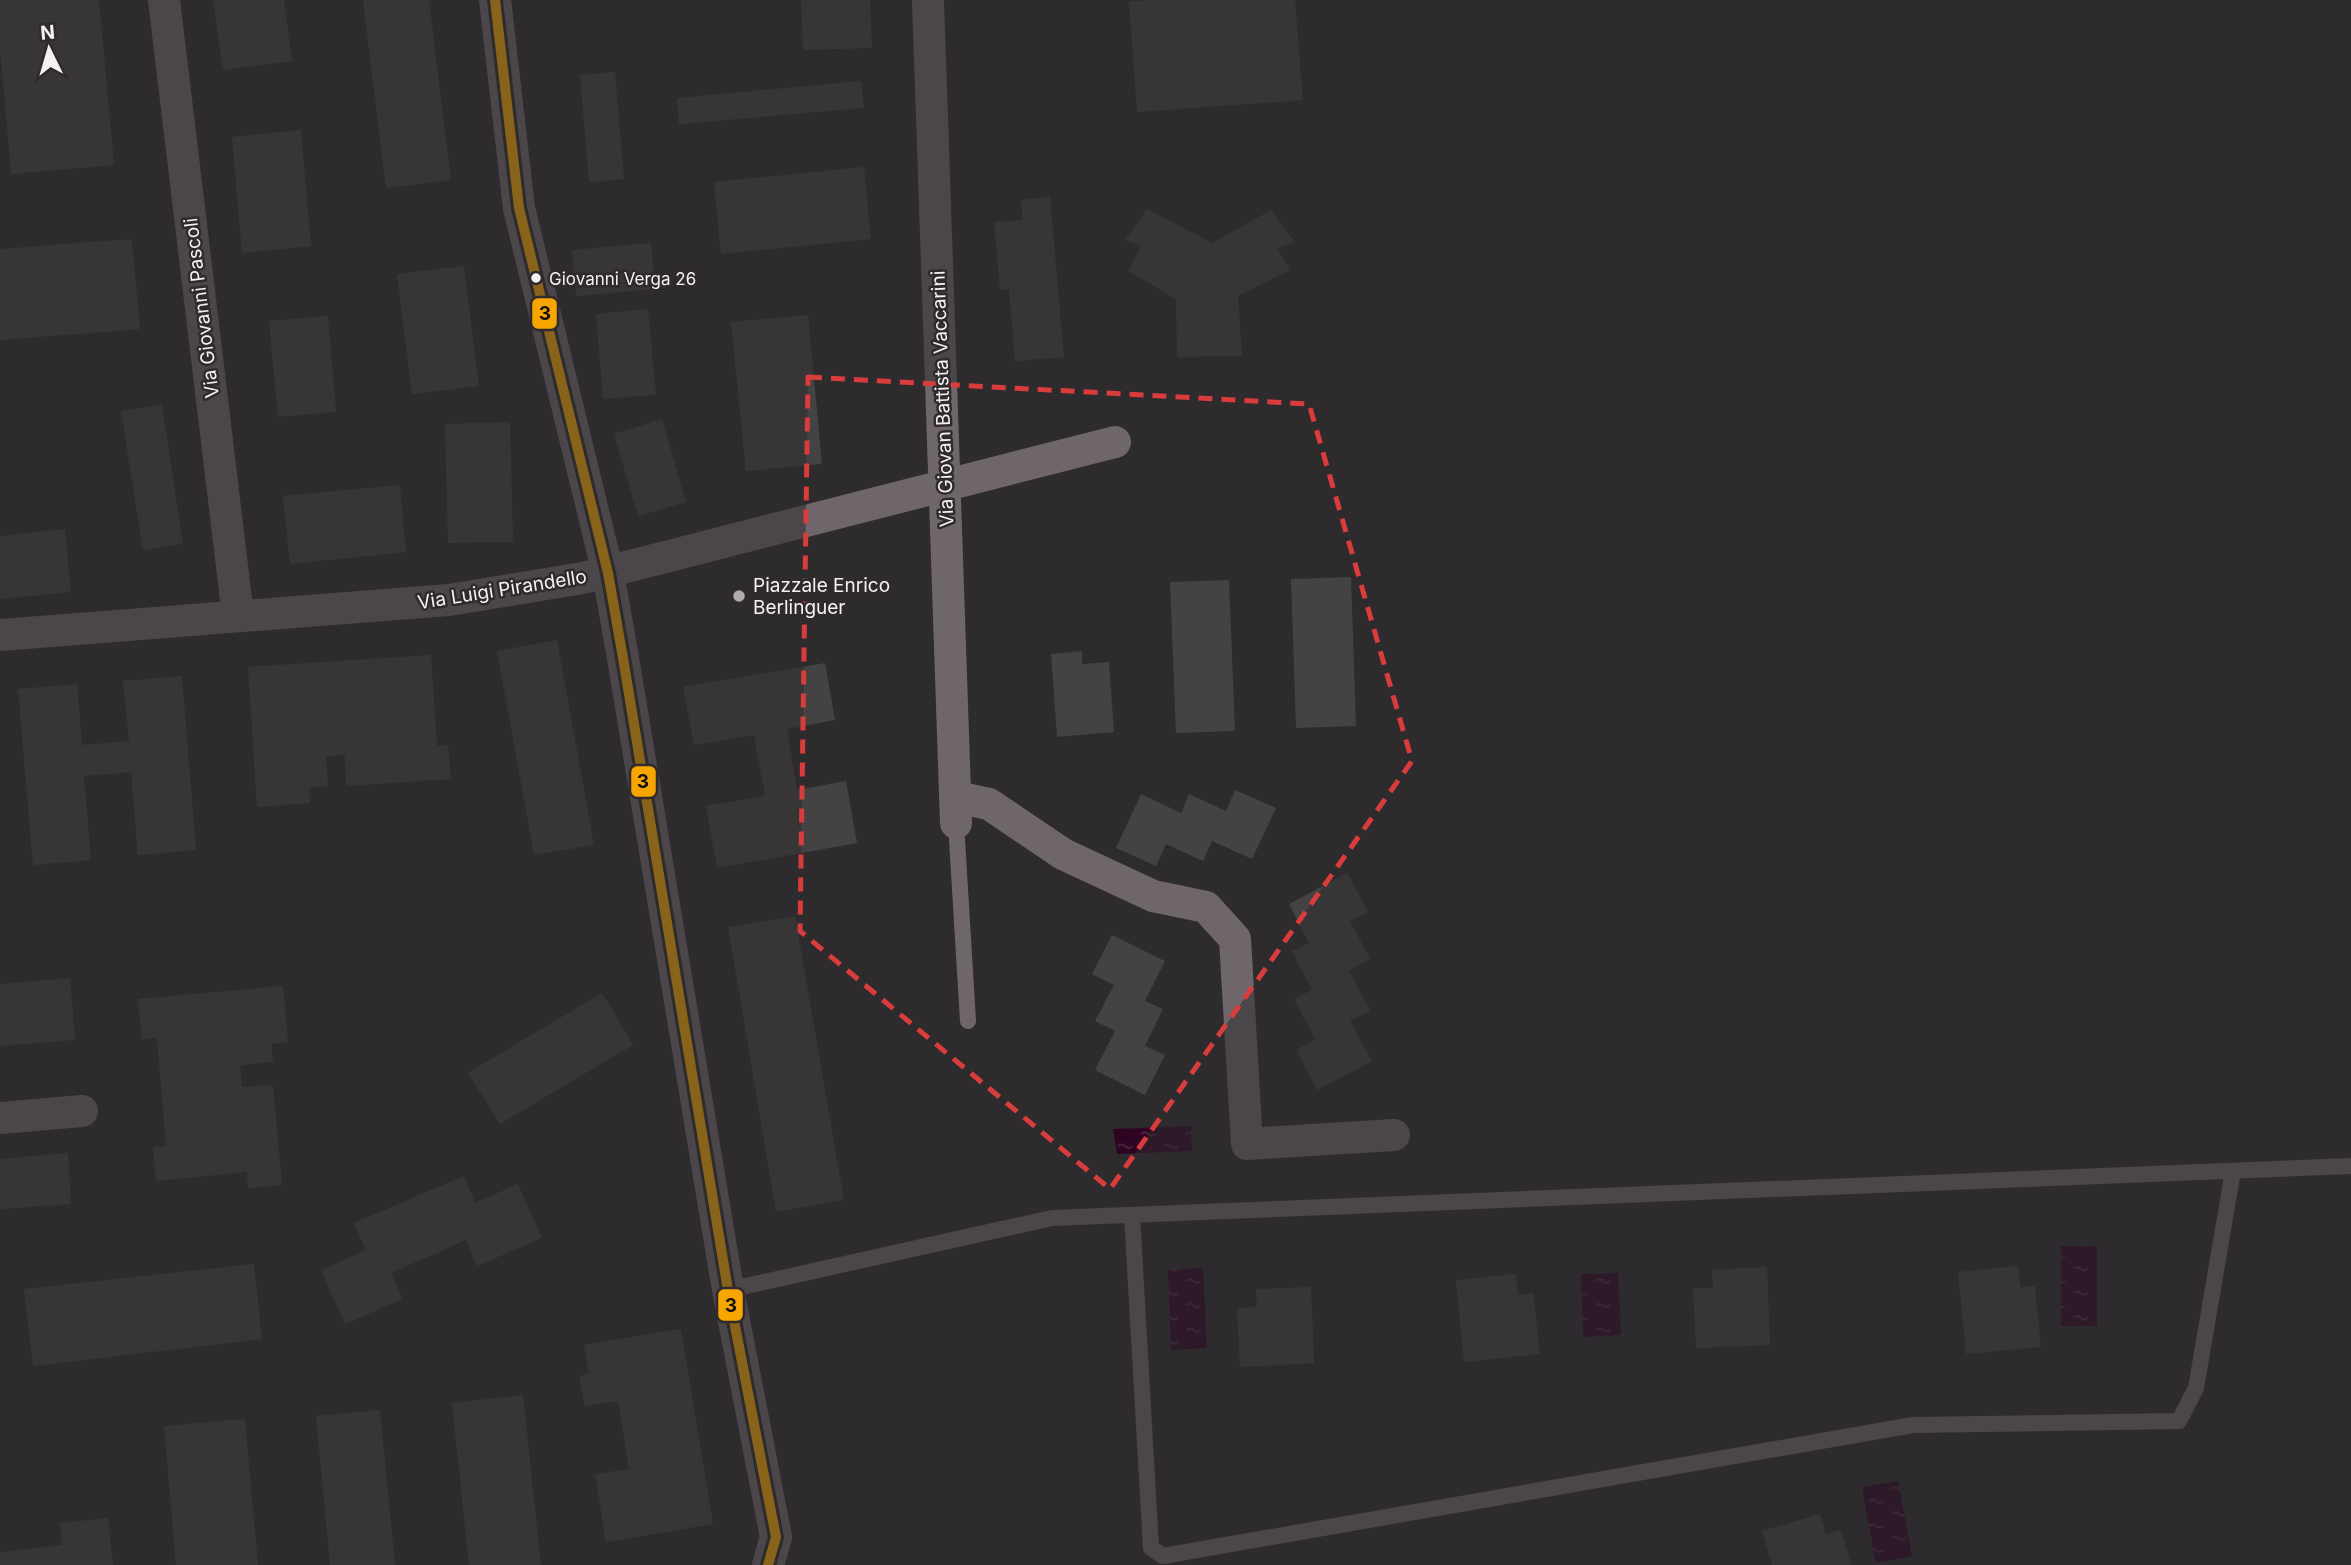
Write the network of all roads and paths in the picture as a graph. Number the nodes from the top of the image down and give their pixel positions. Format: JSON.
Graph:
{"nodes":[{"id":1,"x":164,"y":0,"type":"edge"},
{"id":2,"x":495,"y":0,"type":"edge"},
{"id":3,"x":928,"y":0,"type":"edge"},
{"id":4,"x":1115,"y":442,"type":"dead end"},
{"id":5,"x":945,"y":486,"type":"junction"},
{"id":6,"x":608,"y":573,"type":"junction"},
{"id":7,"x":238,"y":616,"type":"junction"},
{"id":8,"x":0,"y":635,"type":"edge"},
{"id":9,"x":956,"y":810,"type":"junction"},
{"id":10,"x":968,"y":1021,"type":"dead end"},
{"id":11,"x":82,"y":1111,"type":"dead end"},
{"id":12,"x":0,"y":1118,"type":"edge"},
{"id":13,"x":1394,"y":1135,"type":"dead end"},
{"id":14,"x":2351,"y":1166,"type":"edge"},
{"id":15,"x":2233,"y":1171,"type":"junction"},
{"id":16,"x":1132,"y":1215,"type":"junction"},
{"id":17,"x":728,"y":1290,"type":"junction"},
{"id":18,"x":768,"y":1565,"type":"edge"}],
"edges":[{"from":1,"to":7,"type":"street","name":"Via Giovanni Pascoli"},
{"from":2,"to":6,"type":"street"},
{"from":3,"to":5,"type":"street","name":"Via Giovan Battista Vaccarini"},
{"from":4,"to":5,"type":"street","name":"Via Luigi Pirandello"},
{"from":5,"to":6,"type":"street","name":"Via Luigi Pirandello"},
{"from":5,"to":9,"type":"street","name":"Via Giovan Battista Vaccarini"},
{"from":6,"to":7,"type":"street","name":"Via Luigi Pirandello"},
{"from":6,"to":17,"type":"street"},
{"from":7,"to":8,"type":"street","name":"Via Luigi Pirandello"},
{"from":9,"to":10,"type":"lane"},
{"from":9,"to":13,"type":"street"},
{"from":11,"to":12,"type":"street"},
{"from":14,"to":15,"type":"lane"},
{"from":15,"to":16,"type":"lane"},
{"from":15,"to":16,"type":"lane"},
{"from":16,"to":17,"type":"lane"},
{"from":17,"to":18,"type":"street"}]}
